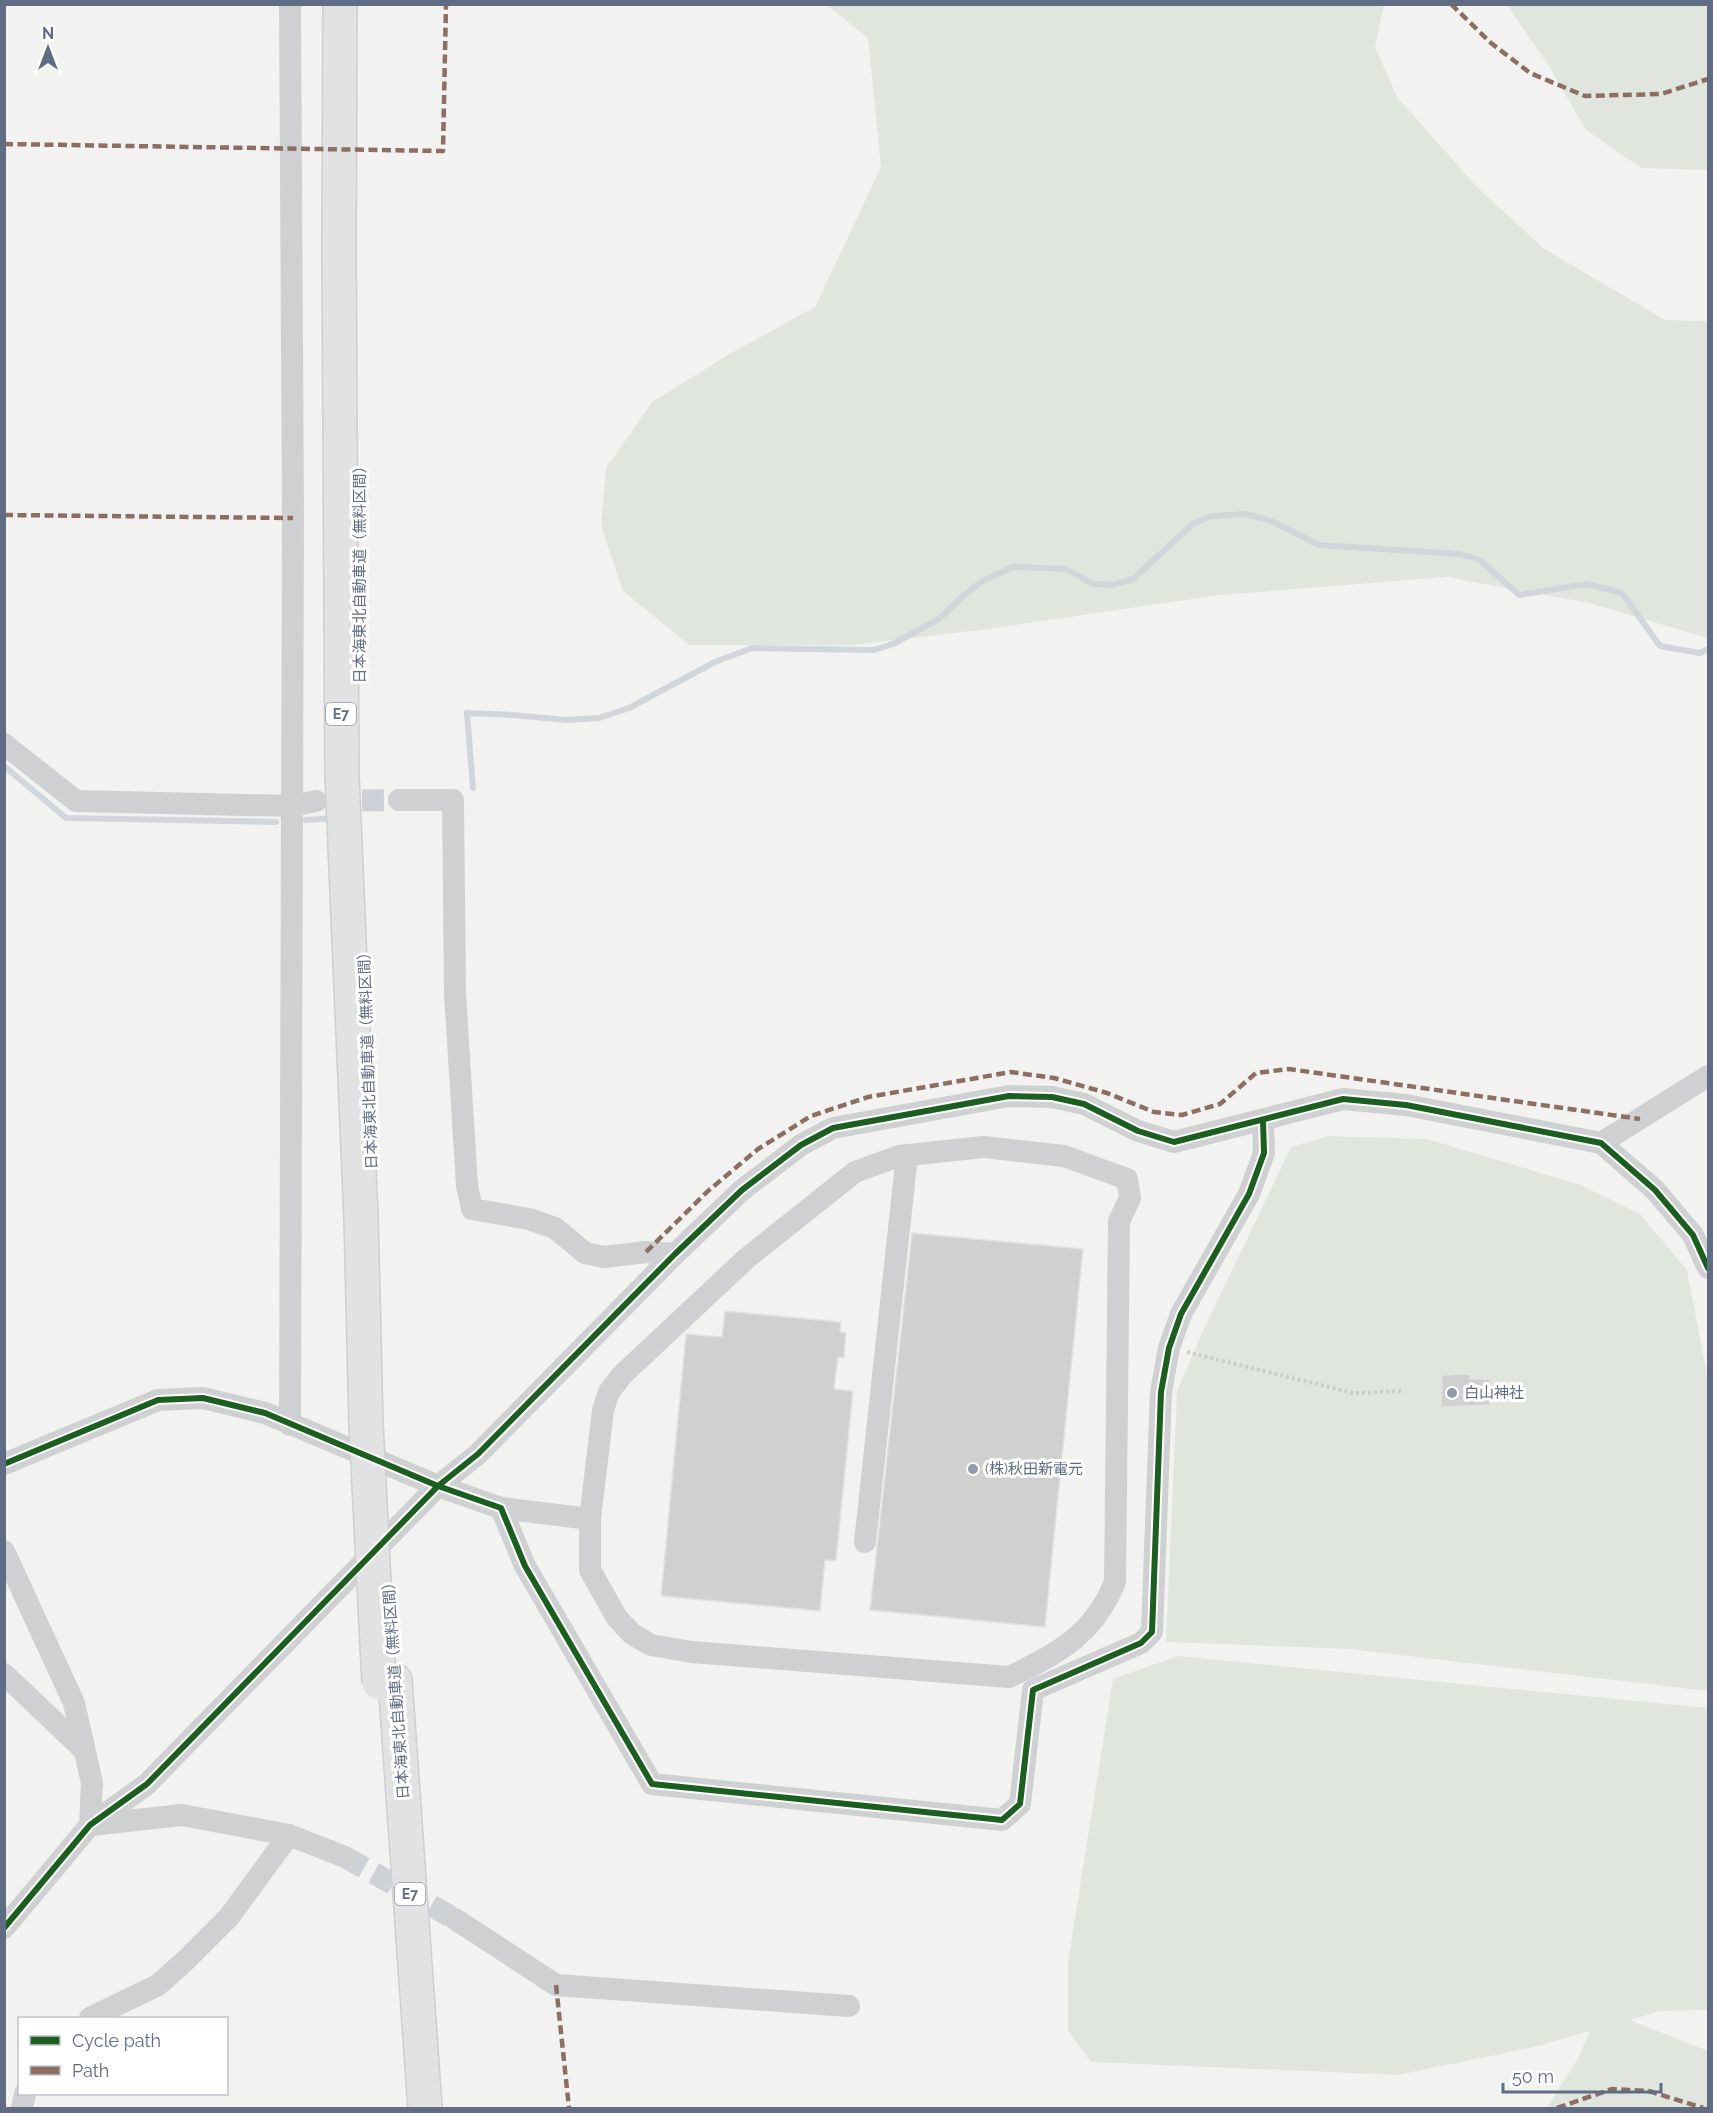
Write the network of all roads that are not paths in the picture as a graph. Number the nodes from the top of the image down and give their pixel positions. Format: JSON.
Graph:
{"nodes":[{"id":1,"x":290,"y":4,"type":"edge"},
{"id":2,"x":340,"y":4,"type":"edge"},
{"id":3,"x":362,"y":4,"type":"edge"},
{"id":4,"x":4,"y":744,"type":"edge"},
{"id":5,"x":399,"y":800,"type":"tunnel mouth"},
{"id":6,"x":316,"y":801,"type":"tunnel mouth"},
{"id":7,"x":292,"y":806,"type":"junction"},
{"id":8,"x":1708,"y":1076,"type":"edge"},
{"id":9,"x":1263,"y":1120,"type":"junction"},
{"id":10,"x":1601,"y":1143,"type":"junction"},
{"id":11,"x":907,"y":1155,"type":"junction"},
{"id":12,"x":675,"y":1254,"type":"junction"},
{"id":13,"x":1708,"y":1268,"type":"edge"},
{"id":14,"x":372,"y":1423,"type":"junction"},
{"id":15,"x":290,"y":1425,"type":"junction"},
{"id":16,"x":4,"y":1464,"type":"edge"},
{"id":17,"x":438,"y":1486,"type":"junction"},
{"id":18,"x":501,"y":1508,"type":"junction"},
{"id":19,"x":590,"y":1519,"type":"junction"},
{"id":20,"x":866,"y":1542,"type":"dead end"},
{"id":21,"x":4,"y":1551,"type":"edge"},
{"id":22,"x":4,"y":1674,"type":"edge"},
{"id":23,"x":387,"y":1682,"type":"junction"},
{"id":24,"x":83,"y":1749,"type":"junction"},
{"id":25,"x":90,"y":1826,"type":"junction"},
{"id":26,"x":289,"y":1834,"type":"junction"},
{"id":27,"x":345,"y":1857,"type":"tunnel mouth"},
{"id":28,"x":455,"y":1919,"type":"tunnel mouth"},
{"id":29,"x":4,"y":1928,"type":"edge"},
{"id":30,"x":849,"y":2006,"type":"dead end"},
{"id":31,"x":94,"y":2017,"type":"edge"},
{"id":32,"x":405,"y":2109,"type":"edge"},
{"id":33,"x":425,"y":2109,"type":"edge"}],
"edges":[{"from":1,"to":7,"type":"street"},
{"from":2,"to":14,"type":"highway","name":"日本海東北自動車道（無料区間）","number":"E7"},
{"from":3,"to":14,"type":"highway","name":"日本海東北自動車道（無料区間）","number":"E7"},
{"from":4,"to":7,"type":"street"},
{"from":5,"to":12,"type":"street"},
{"from":6,"to":7,"type":"street"},
{"from":7,"to":15,"type":"street"},
{"from":8,"to":10,"type":"street"},
{"from":9,"to":10,"type":"street"},
{"from":9,"to":12,"type":"street"},
{"from":9,"to":18,"type":"street"},
{"from":10,"to":13,"type":"street"},
{"from":11,"to":19,"type":"street"},
{"from":11,"to":19,"type":"street"},
{"from":11,"to":20,"type":"street"},
{"from":12,"to":17,"type":"street"},
{"from":14,"to":23,"type":"highway","name":"日本海東北自動車道（無料区間）","number":"E7","bridge":true},
{"from":15,"to":16,"type":"street"},
{"from":15,"to":17,"type":"street"},
{"from":17,"to":18,"type":"street"},
{"from":17,"to":25,"type":"street"},
{"from":18,"to":19,"type":"street"},
{"from":21,"to":24,"type":"street"},
{"from":22,"to":24,"type":"street"},
{"from":23,"to":32,"type":"highway","name":"日本海東北自動車道（無料区間）","number":"E7"},
{"from":23,"to":33,"type":"highway","name":"日本海東北自動車道（無料区間）","number":"E7"},
{"from":24,"to":25,"type":"street"},
{"from":25,"to":26,"type":"street"},
{"from":25,"to":29,"type":"street"},
{"from":26,"to":27,"type":"street"},
{"from":26,"to":31,"type":"street"},
{"from":28,"to":30,"type":"street"}]}
